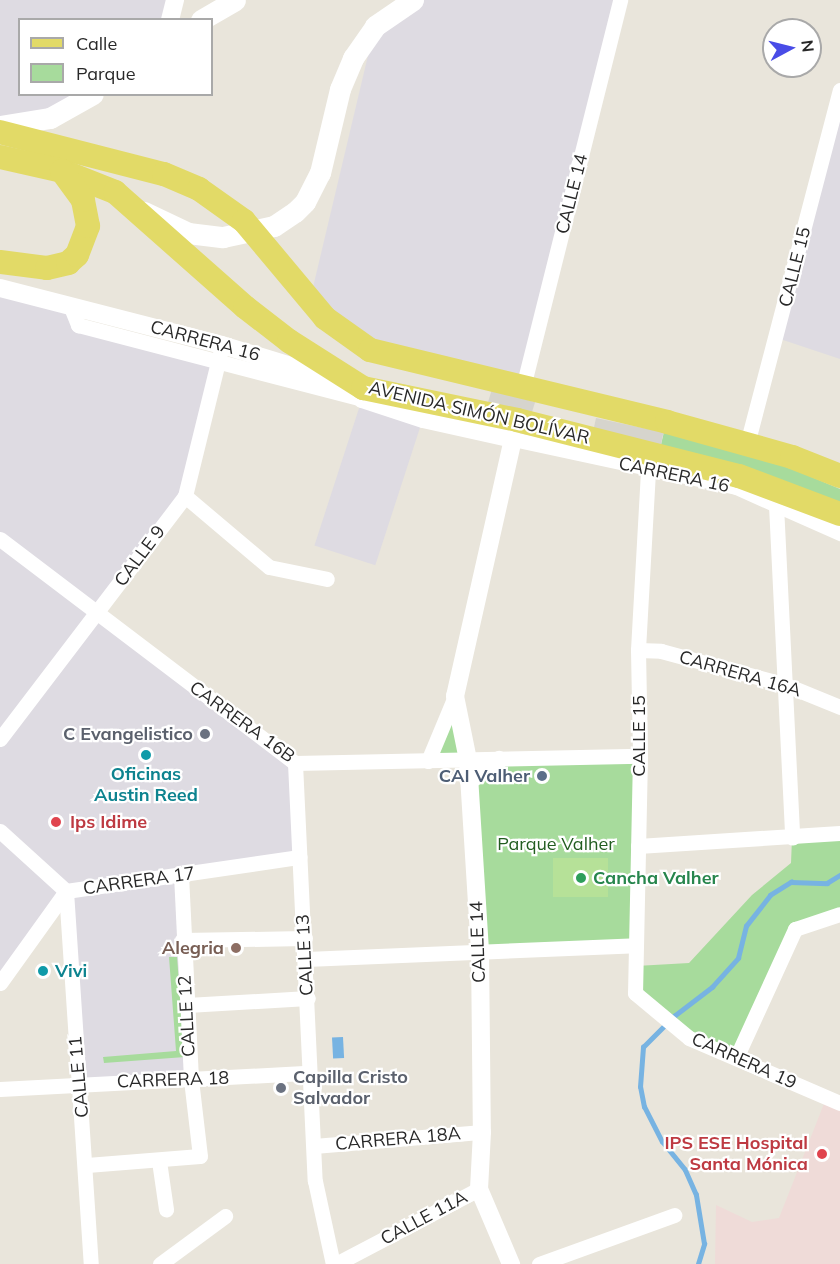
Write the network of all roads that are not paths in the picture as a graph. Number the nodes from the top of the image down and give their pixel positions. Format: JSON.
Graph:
{"nodes":[{"id":1,"x":175,"y":0,"type":"edge"},
{"id":2,"x":235,"y":0,"type":"edge"},
{"id":3,"x":413,"y":0,"type":"edge"},
{"id":4,"x":620,"y":0,"type":"edge"},
{"id":5,"x":170,"y":18,"type":"edge"},
{"id":6,"x":204,"y":18,"type":"edge"},
{"id":7,"x":840,"y":90,"type":"edge"},
{"id":8,"x":89,"y":96,"type":"edge"},
{"id":9,"x":0,"y":126,"type":"edge"},
{"id":10,"x":0,"y":132,"type":"edge"},
{"id":11,"x":0,"y":157,"type":"edge"},
{"id":12,"x":62,"y":171,"type":"junction"},
{"id":13,"x":135,"y":207,"type":"junction"},
{"id":14,"x":0,"y":262,"type":"edge"},
{"id":15,"x":0,"y":288,"type":"edge"},
{"id":16,"x":220,"y":352,"type":"junction"},
{"id":17,"x":523,"y":387,"type":"junction"},
{"id":18,"x":362,"y":393,"type":"junction"},
{"id":19,"x":513,"y":439,"type":"junction"},
{"id":20,"x":747,"y":444,"type":"junction"},
{"id":21,"x":649,"y":462,"type":"junction"},
{"id":22,"x":840,"y":476,"type":"edge"},
{"id":23,"x":185,"y":496,"type":"junction"},
{"id":24,"x":776,"y":505,"type":"junction"},
{"id":25,"x":840,"y":514,"type":"edge"},
{"id":26,"x":840,"y":533,"type":"edge"},
{"id":27,"x":0,"y":539,"type":"edge"},
{"id":28,"x":327,"y":579,"type":"dead end"},
{"id":29,"x":96,"y":614,"type":"junction"},
{"id":30,"x":638,"y":650,"type":"junction"},
{"id":31,"x":786,"y":685,"type":"junction"},
{"id":32,"x":455,"y":696,"type":"junction"},
{"id":33,"x":840,"y":707,"type":"edge"},
{"id":34,"x":0,"y":739,"type":"edge"},
{"id":35,"x":640,"y":756,"type":"junction"},
{"id":36,"x":468,"y":760,"type":"junction"},
{"id":37,"x":499,"y":760,"type":"junction"},
{"id":38,"x":428,"y":761,"type":"junction"},
{"id":39,"x":295,"y":763,"type":"junction"},
{"id":40,"x":469,"y":781,"type":"junction"},
{"id":41,"x":0,"y":831,"type":"edge"},
{"id":42,"x":840,"y":833,"type":"edge"},
{"id":43,"x":792,"y":838,"type":"junction"},
{"id":44,"x":638,"y":846,"type":"junction"},
{"id":45,"x":300,"y":857,"type":"junction"},
{"id":46,"x":181,"y":876,"type":"junction"},
{"id":47,"x":66,"y":891,"type":"junction"},
{"id":48,"x":840,"y":914,"type":"edge"},
{"id":49,"x":305,"y":938,"type":"junction"},
{"id":50,"x":182,"y":940,"type":"junction"},
{"id":51,"x":636,"y":945,"type":"junction"},
{"id":52,"x":480,"y":952,"type":"junction"},
{"id":53,"x":306,"y":959,"type":"junction"},
{"id":54,"x":0,"y":983,"type":"edge"},
{"id":55,"x":308,"y":998,"type":"junction"},
{"id":56,"x":187,"y":1005,"type":"junction"},
{"id":57,"x":654,"y":1009,"type":"joint"},
{"id":58,"x":736,"y":1058,"type":"junction"},
{"id":59,"x":309,"y":1073,"type":"junction"},
{"id":60,"x":190,"y":1080,"type":"junction"},
{"id":61,"x":79,"y":1083,"type":"junction"},
{"id":62,"x":0,"y":1089,"type":"edge"},
{"id":63,"x":840,"y":1103,"type":"edge"},
{"id":64,"x":482,"y":1132,"type":"junction"},
{"id":65,"x":314,"y":1146,"type":"junction"},
{"id":66,"x":159,"y":1161,"type":"junction"},
{"id":67,"x":87,"y":1165,"type":"junction"},
{"id":68,"x":479,"y":1189,"type":"junction"},
{"id":69,"x":166,"y":1209,"type":"dead end"},
{"id":70,"x":674,"y":1215,"type":"dead end"},
{"id":71,"x":225,"y":1216,"type":"dead end"},
{"id":72,"x":91,"y":1264,"type":"edge"},
{"id":73,"x":160,"y":1264,"type":"edge"},
{"id":74,"x":335,"y":1264,"type":"edge"},
{"id":75,"x":511,"y":1264,"type":"edge"},
{"id":76,"x":539,"y":1264,"type":"edge"}],
"edges":[{"from":1,"to":5,"type":"street"},
{"from":2,"to":6,"type":"main road"},
{"from":3,"to":13,"type":"main road"},
{"from":4,"to":17,"type":"street","name":"CALLE 14"},
{"from":7,"to":20,"type":"street","name":"CALLE 15"},
{"from":8,"to":9,"type":"main road"},
{"from":10,"to":17,"type":"main road","name":"AVENIDA SIMÓN BOLÍVAR"},
{"from":11,"to":12,"type":"main road","name":"AVENIDA SIMÓN BOLÍVAR"},
{"from":12,"to":13,"type":"main road","name":"AVENIDA SIMÓN BOLÍVAR"},
{"from":12,"to":14,"type":"main road"},
{"from":13,"to":18,"type":"main road","name":"AVENIDA SIMÓN BOLÍVAR"},
{"from":15,"to":16,"type":"street","name":"CARRERA 16"},
{"from":16,"to":18,"type":"street","name":"CARRERA 16"},
{"from":16,"to":23,"type":"street","name":"CALLE 9"},
{"from":17,"to":20,"type":"main road","name":"AVENIDA SIMÓN BOLÍVAR"},
{"from":18,"to":19,"type":"street","name":"CARRERA 16"},
{"from":18,"to":21,"type":"main road","name":"AVENIDA SIMÓN BOLÍVAR"},
{"from":19,"to":21,"type":"street","name":"CARRERA 16"},
{"from":19,"to":32,"type":"street","name":"CALLE 14"},
{"from":20,"to":22,"type":"main road","name":"AVENIDA SIMÓN BOLÍVAR"},
{"from":21,"to":24,"type":"street","name":"CARRERA 16"},
{"from":21,"to":25,"type":"main road","name":"AVENIDA SIMÓN BOLÍVAR"},
{"from":21,"to":30,"type":"street","name":"CALLE 15"},
{"from":23,"to":28,"type":"street"},
{"from":23,"to":29,"type":"street","name":"CALLE 9"},
{"from":24,"to":26,"type":"street","name":"CARRERA 16"},
{"from":24,"to":31,"type":"street"},
{"from":27,"to":29,"type":"street","name":"CARRERA 16B"},
{"from":29,"to":34,"type":"street","name":"CALLE 9"},
{"from":29,"to":39,"type":"street","name":"CARRERA 16B"},
{"from":30,"to":31,"type":"street","name":"CARRERA 16A"},
{"from":30,"to":35,"type":"street","name":"CALLE 15"},
{"from":31,"to":33,"type":"street","name":"CARRERA 16A"},
{"from":31,"to":43,"type":"street"},
{"from":32,"to":36,"type":"street","name":"CALLE 14"},
{"from":32,"to":38,"type":"street","name":"CALLE 14"},
{"from":35,"to":37,"type":"street","name":"CARRERA 16B"},
{"from":35,"to":44,"type":"street","name":"CALLE 15"},
{"from":36,"to":37,"type":"street","name":"CARRERA 16B"},
{"from":36,"to":38,"type":"street","name":"CARRERA 16B"},
{"from":36,"to":40,"type":"street","name":"CALLE 14"},
{"from":37,"to":40,"type":"street"},
{"from":38,"to":39,"type":"street","name":"CARRERA 16B"},
{"from":39,"to":45,"type":"street","name":"CALLE 13"},
{"from":40,"to":52,"type":"street","name":"CALLE 14"},
{"from":41,"to":47,"type":"street","name":"CARRERA 17"},
{"from":42,"to":43,"type":"street"},
{"from":43,"to":44,"type":"street"},
{"from":44,"to":51,"type":"street","name":"CALLE 15"},
{"from":45,"to":46,"type":"street","name":"CARRERA 17"},
{"from":45,"to":49,"type":"street","name":"CALLE 13"},
{"from":46,"to":47,"type":"street","name":"CARRERA 17"},
{"from":46,"to":50,"type":"street","name":"CALLE 12"},
{"from":47,"to":54,"type":"street"},
{"from":47,"to":61,"type":"street","name":"CALLE 11"},
{"from":48,"to":58,"type":"street"},
{"from":49,"to":50,"type":"street"},
{"from":49,"to":53,"type":"street","name":"CALLE 13"},
{"from":50,"to":56,"type":"street","name":"CALLE 12"},
{"from":51,"to":52,"type":"street"},
{"from":51,"to":57,"type":"street","name":"CALLE 15"},
{"from":52,"to":53,"type":"street"},
{"from":52,"to":64,"type":"street","name":"CALLE 14"},
{"from":53,"to":55,"type":"street","name":"CALLE 13"},
{"from":55,"to":56,"type":"street"},
{"from":55,"to":59,"type":"street","name":"CALLE 13"},
{"from":56,"to":60,"type":"street","name":"CALLE 12"},
{"from":57,"to":58,"type":"street","name":"CARRERA 19"},
{"from":58,"to":63,"type":"street","name":"CARRERA 19"},
{"from":59,"to":60,"type":"street","name":"CARRERA 18"},
{"from":59,"to":65,"type":"street","name":"CALLE 13"},
{"from":60,"to":61,"type":"street","name":"CARRERA 18"},
{"from":60,"to":66,"type":"street","name":"CALLE 12"},
{"from":61,"to":62,"type":"street","name":"CARRERA 18"},
{"from":61,"to":67,"type":"street","name":"CALLE 11"},
{"from":64,"to":65,"type":"street","name":"CARRERA 18A"},
{"from":64,"to":68,"type":"street","name":"CALLE 14"},
{"from":65,"to":74,"type":"street","name":"CALLE 13"},
{"from":66,"to":67,"type":"street"},
{"from":66,"to":69,"type":"street"},
{"from":67,"to":72,"type":"street","name":"CALLE 11"},
{"from":68,"to":74,"type":"street","name":"CALLE 11A"},
{"from":68,"to":75,"type":"street"},
{"from":70,"to":76,"type":"street"},
{"from":71,"to":73,"type":"street"}]}
